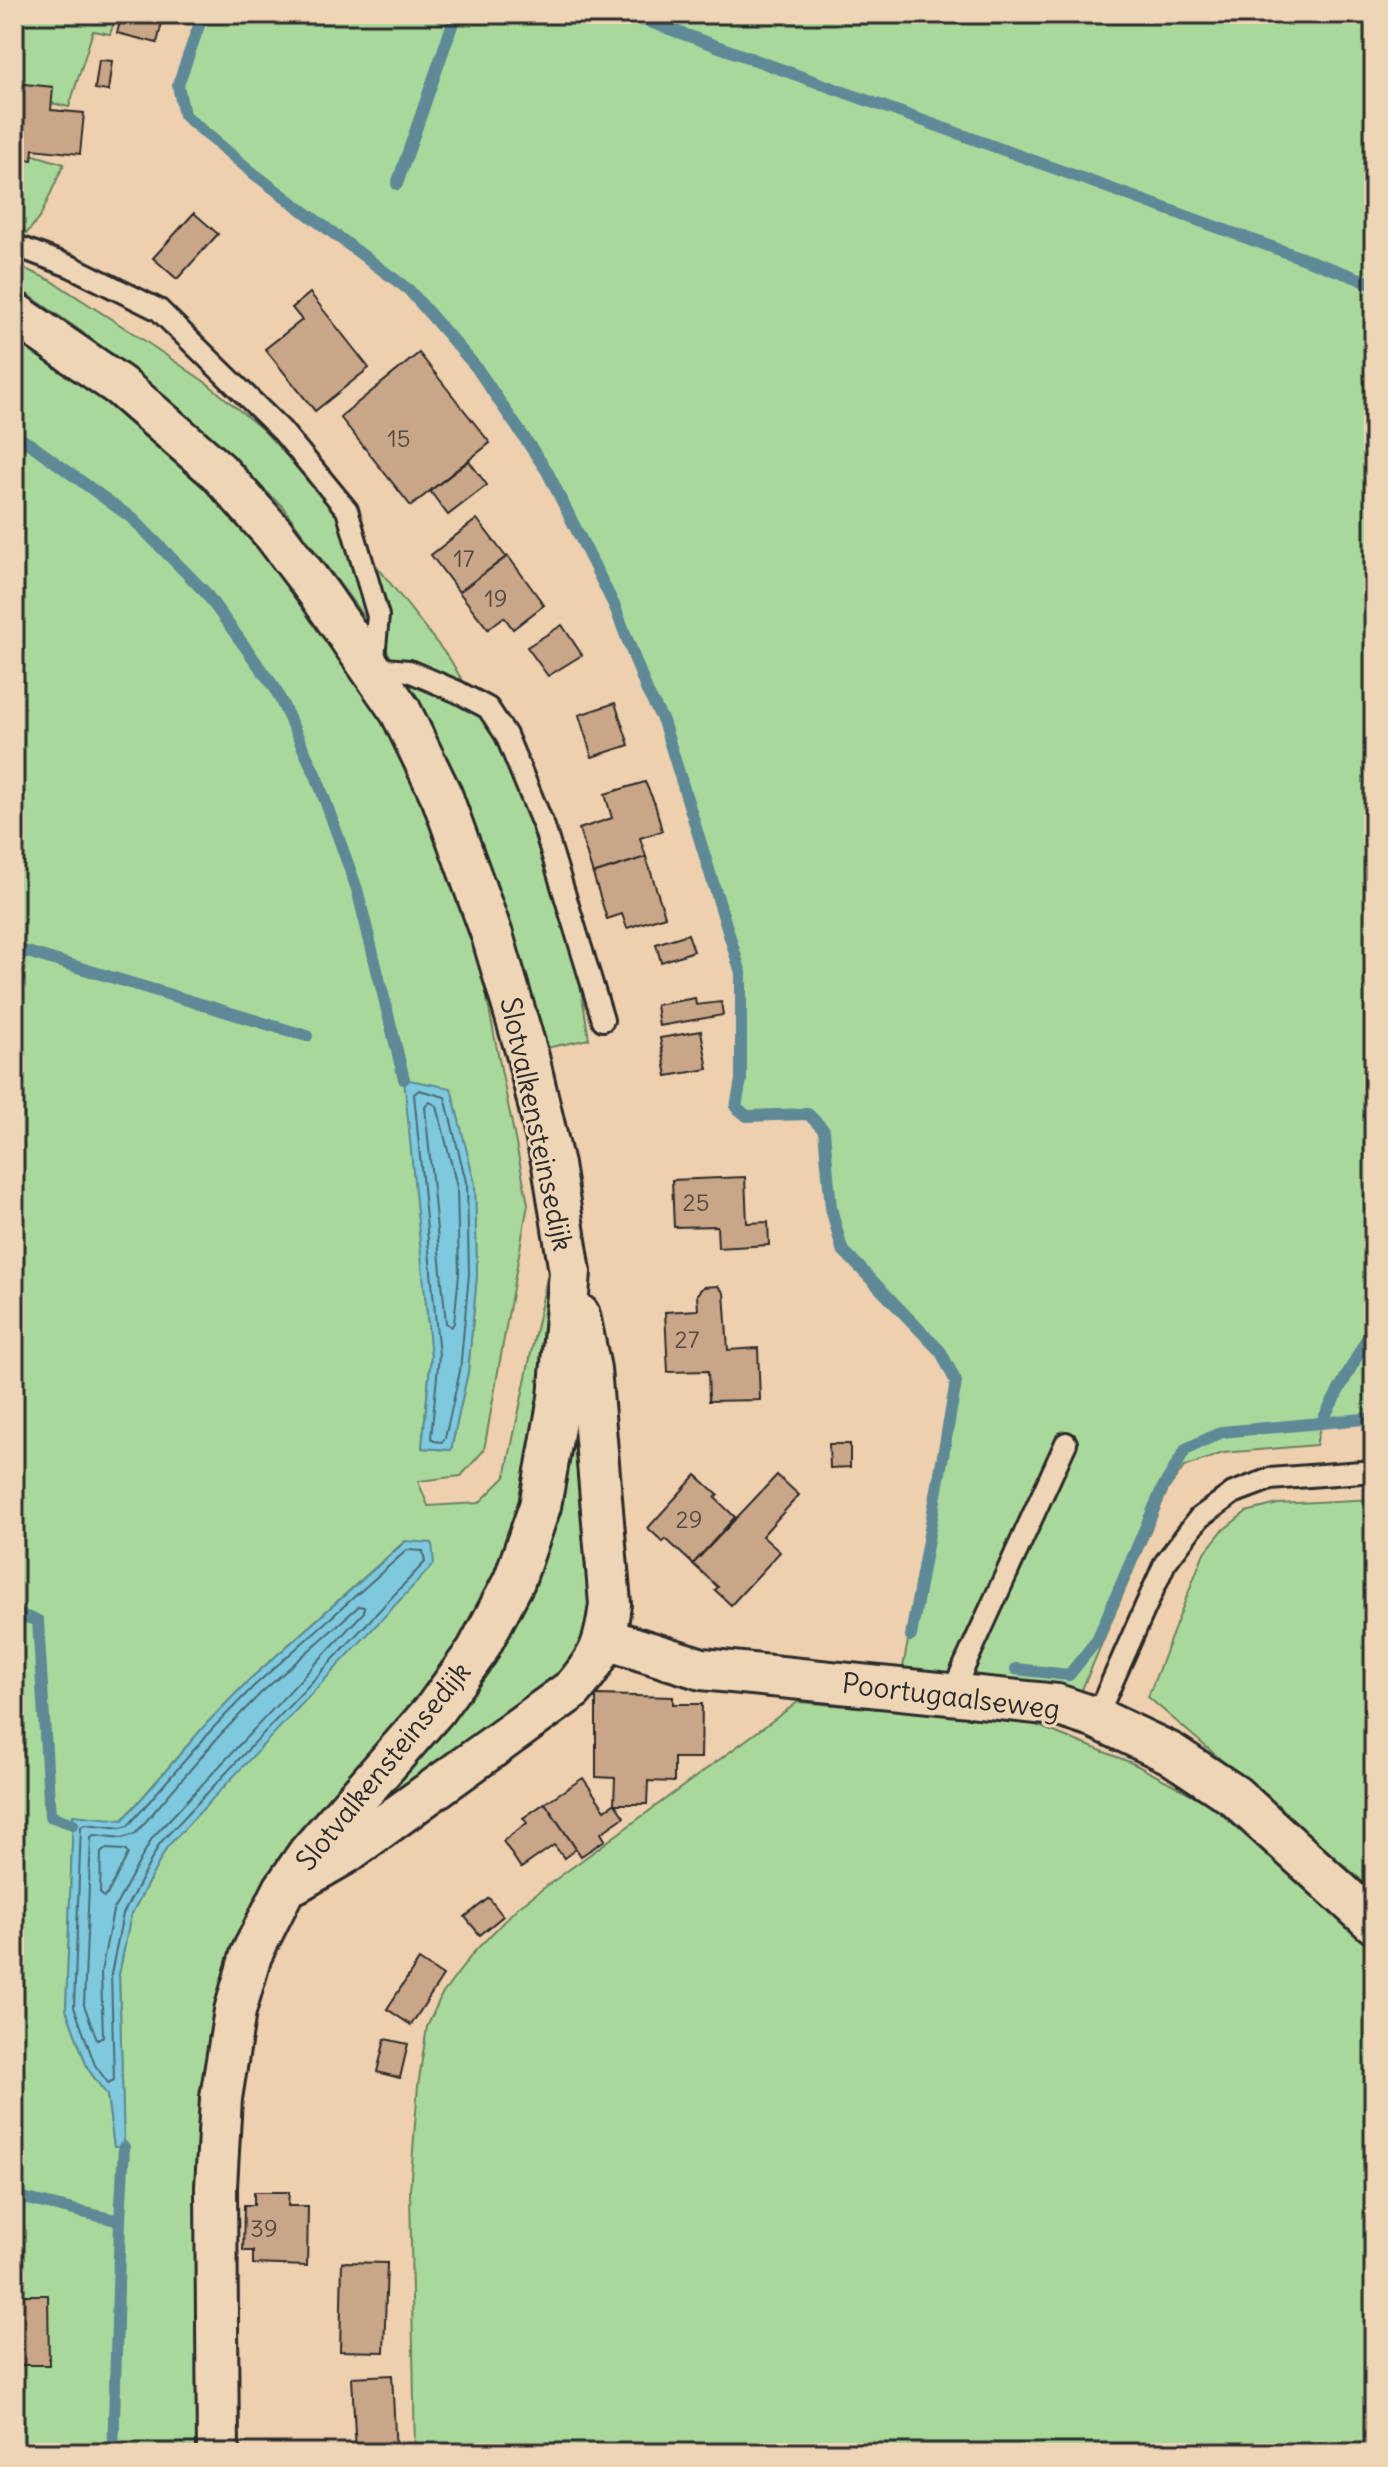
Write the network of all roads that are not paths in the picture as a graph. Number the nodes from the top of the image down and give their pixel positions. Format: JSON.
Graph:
{"nodes":[{"id":1,"x":14,"y":245,"type":"edge"},
{"id":2,"x":14,"y":313,"type":"edge"},
{"id":3,"x":373,"y":668,"type":"junction"},
{"id":4,"x":603,"y":1020,"type":"dead end"},
{"id":5,"x":570,"y":1272,"type":"junction"},
{"id":6,"x":1066,"y":1443,"type":"dead end"},
{"id":7,"x":1374,"y":1471,"type":"edge"},
{"id":8,"x":606,"y":1639,"type":"junction"},
{"id":9,"x":952,"y":1693,"type":"junction"},
{"id":10,"x":1096,"y":1718,"type":"junction"},
{"id":11,"x":284,"y":1889,"type":"junction"},
{"id":12,"x":1374,"y":1923,"type":"edge"},
{"id":13,"x":218,"y":2453,"type":"edge"}],
"edges":[{"from":1,"to":3,"type":"lane"},
{"from":2,"to":3,"type":"street","name":"Slotvalkensteinsedijk"},
{"from":3,"to":4,"type":"lane"},
{"from":3,"to":5,"type":"street","name":"Slotvalkensteinsedijk"},
{"from":5,"to":8,"type":"street"},
{"from":5,"to":11,"type":"street","name":"Slotvalkensteinsedijk"},
{"from":6,"to":9,"type":"lane"},
{"from":7,"to":10,"type":"lane"},
{"from":8,"to":9,"type":"street","name":"Poortugaalseweg"},
{"from":8,"to":11,"type":"street"},
{"from":9,"to":10,"type":"street","name":"Poortugaalseweg"},
{"from":10,"to":12,"type":"street","name":"Poortugaalseweg"},
{"from":11,"to":13,"type":"street","name":"Slotvalkensteinsedijk"}]}
